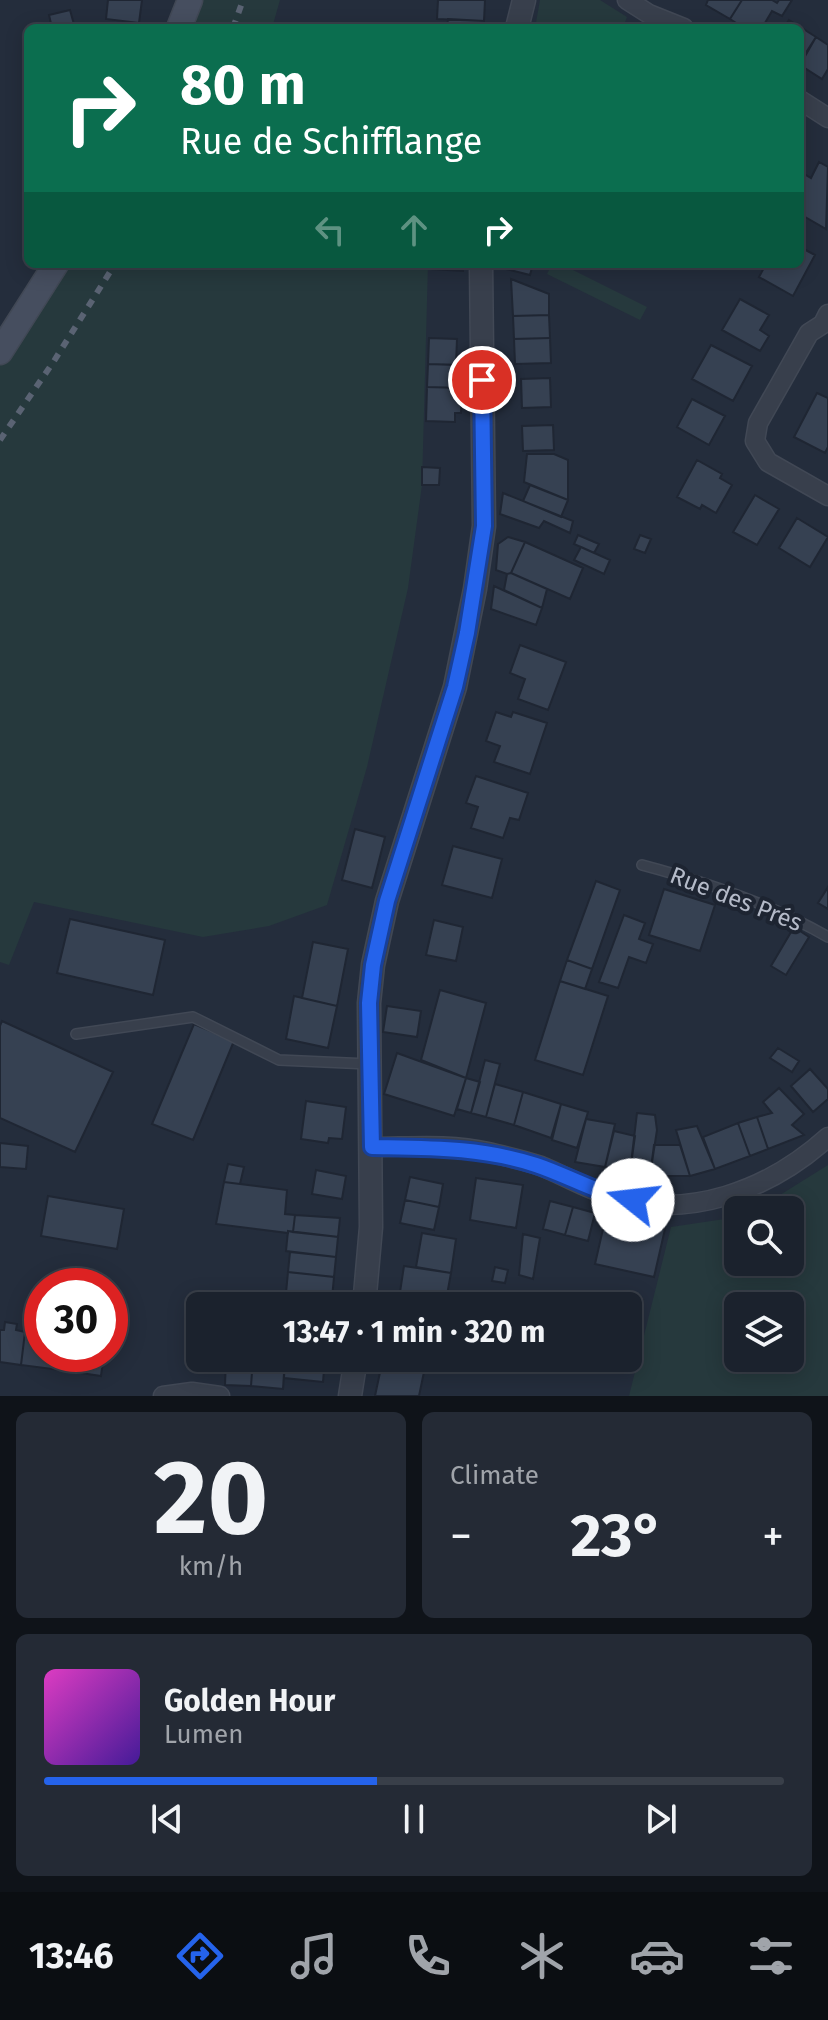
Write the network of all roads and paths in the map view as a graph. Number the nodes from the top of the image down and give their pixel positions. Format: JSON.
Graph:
{"nodes":[{"id":1,"x":190,"y":0,"type":"edge"},
{"id":2,"x":524,"y":0,"type":"edge"},
{"id":3,"x":627,"y":0,"type":"edge"},
{"id":4,"x":181,"y":24,"type":"edge"},
{"id":5,"x":518,"y":24,"type":"edge"},
{"id":6,"x":674,"y":24,"type":"edge"},
{"id":7,"x":804,"y":103,"type":"edge"},
{"id":8,"x":828,"y":118,"type":"edge"},
{"id":9,"x":53,"y":268,"type":"edge"},
{"id":10,"x":481,"y":268,"type":"edge"},
{"id":11,"x":828,"y":314,"type":"edge"},
{"id":12,"x":0,"y":352,"type":"edge"},
{"id":13,"x":828,"y":496,"type":"edge"},
{"id":14,"x":642,"y":865,"type":"dead end"},
{"id":15,"x":828,"y":937,"type":"edge"},
{"id":16,"x":76,"y":1034,"type":"dead end"},
{"id":17,"x":369,"y":1064,"type":"junction"},
{"id":18,"x":828,"y":1137,"type":"edge"},
{"id":19,"x":372,"y":1147,"type":"junction"},
{"id":20,"x":365,"y":1292,"type":"edge"},
{"id":21,"x":354,"y":1372,"type":"edge"},
{"id":22,"x":163,"y":1396,"type":"edge"},
{"id":23,"x":220,"y":1396,"type":"edge"},
{"id":24,"x":350,"y":1396,"type":"edge"}],
"edges":[{"from":1,"to":4,"type":"main road"},
{"from":2,"to":5,"type":"street"},
{"from":3,"to":6,"type":"street"},
{"from":7,"to":8,"type":"street"},
{"from":9,"to":12,"type":"main road"},
{"from":10,"to":17,"type":"street"},
{"from":11,"to":13,"type":"street"},
{"from":14,"to":15,"type":"lane","name":"Rue des Prés"},
{"from":16,"to":17,"type":"lane"},
{"from":17,"to":19,"type":"street"},
{"from":18,"to":19,"type":"street"},
{"from":19,"to":20,"type":"street"},
{"from":21,"to":24,"type":"street"},
{"from":22,"to":23,"type":"street"}]}
